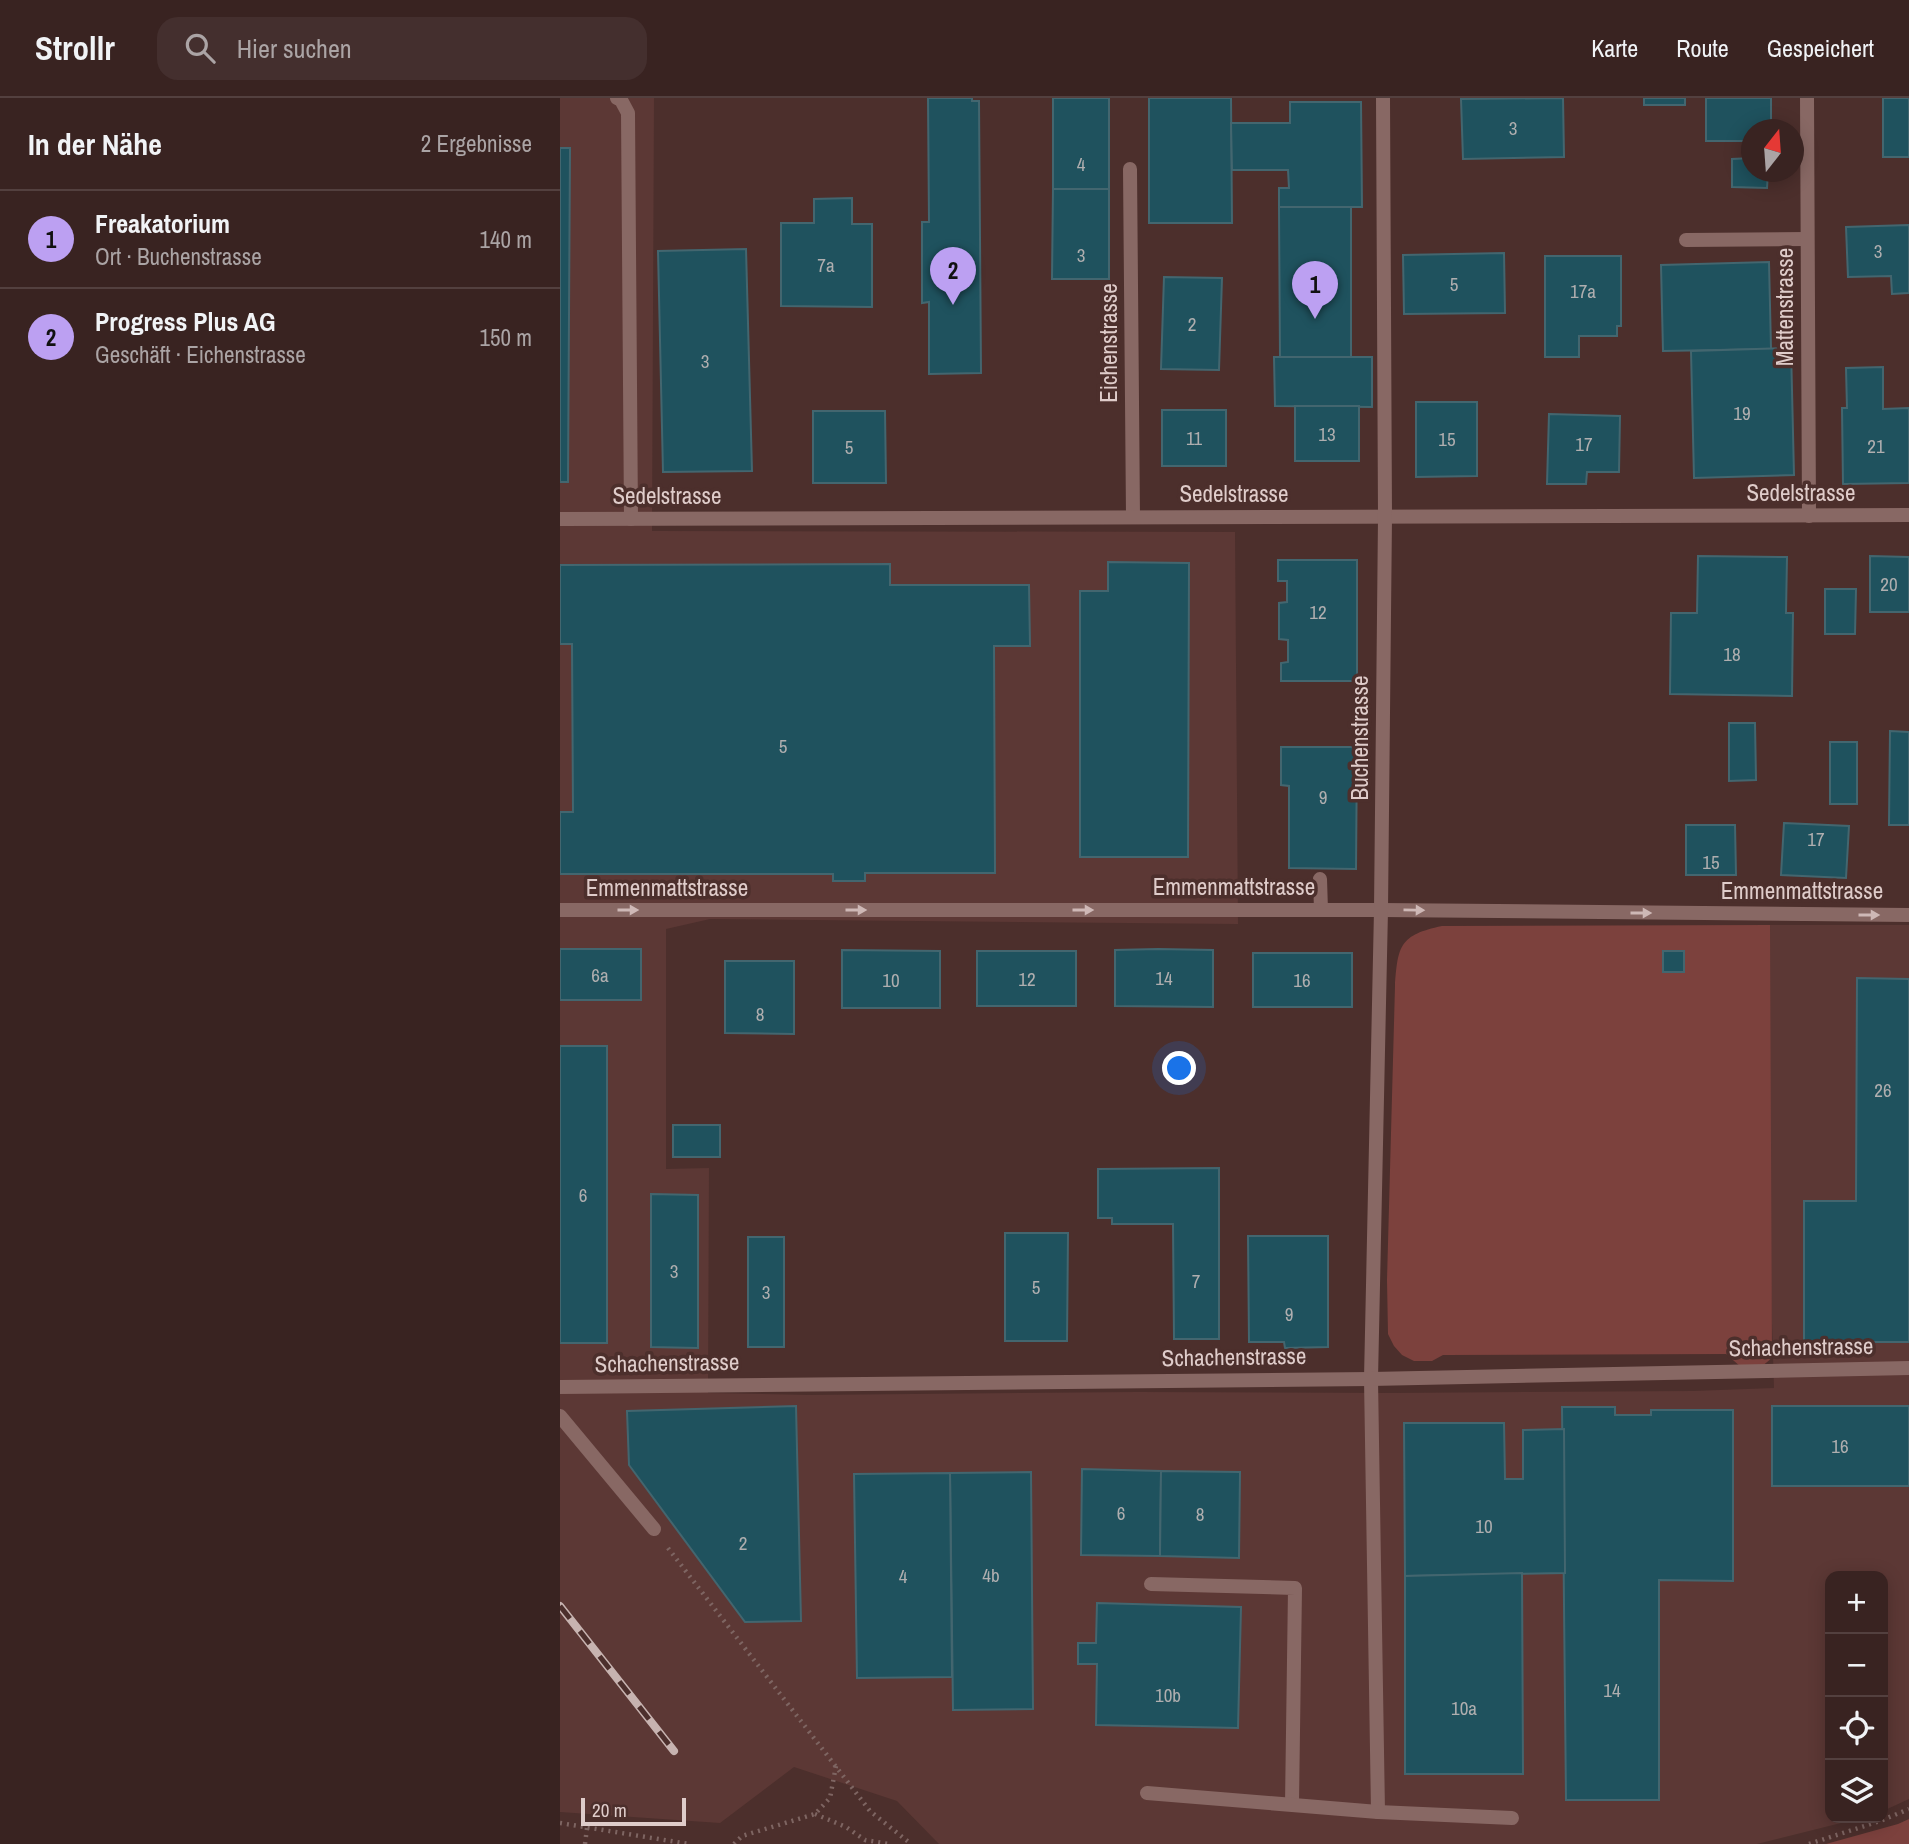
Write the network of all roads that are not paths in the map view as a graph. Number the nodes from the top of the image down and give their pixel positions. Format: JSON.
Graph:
{"nodes":[{"id":1,"x":617,"y":98,"type":"edge"},
{"id":2,"x":1383,"y":98,"type":"edge"},
{"id":3,"x":1807,"y":98,"type":"edge"},
{"id":4,"x":1130,"y":169,"type":"dead end"},
{"id":5,"x":1808,"y":239,"type":"junction"},
{"id":6,"x":1686,"y":240,"type":"dead end"},
{"id":7,"x":1909,"y":515,"type":"edge"},
{"id":8,"x":1809,"y":516,"type":"junction"},
{"id":9,"x":1133,"y":517,"type":"junction"},
{"id":10,"x":1385,"y":517,"type":"junction"},
{"id":11,"x":631,"y":519,"type":"junction"},
{"id":12,"x":560,"y":520,"type":"edge"},
{"id":13,"x":1320,"y":878,"type":"dead end"},
{"id":14,"x":1321,"y":909,"type":"junction"},
{"id":15,"x":560,"y":910,"type":"edge"},
{"id":16,"x":1381,"y":910,"type":"junction"},
{"id":17,"x":1909,"y":915,"type":"edge"},
{"id":18,"x":1909,"y":1368,"type":"edge"},
{"id":19,"x":1371,"y":1379,"type":"junction"},
{"id":20,"x":560,"y":1387,"type":"edge"},
{"id":21,"x":560,"y":1416,"type":"edge"},
{"id":22,"x":654,"y":1529,"type":"road end"},
{"id":23,"x":1151,"y":1584,"type":"dead end"},
{"id":24,"x":1147,"y":1793,"type":"dead end"},
{"id":25,"x":1292,"y":1804,"type":"junction"},
{"id":26,"x":1378,"y":1812,"type":"junction"},
{"id":27,"x":1512,"y":1818,"type":"dead end"}],
"edges":[{"from":1,"to":11,"type":"street"},
{"from":2,"to":10,"type":"street","name":"Buchenstrasse"},
{"from":3,"to":5,"type":"street","name":"Mattenstrasse"},
{"from":4,"to":9,"type":"street","name":"Eichenstrasse"},
{"from":5,"to":6,"type":"street"},
{"from":5,"to":8,"type":"street","name":"Mattenstrasse"},
{"from":7,"to":8,"type":"street","name":"Sedelstrasse"},
{"from":8,"to":10,"type":"street","name":"Sedelstrasse"},
{"from":9,"to":10,"type":"street","name":"Sedelstrasse"},
{"from":9,"to":11,"type":"street","name":"Sedelstrasse"},
{"from":10,"to":16,"type":"street","name":"Buchenstrasse"},
{"from":11,"to":12,"type":"street","name":"Sedelstrasse"},
{"from":13,"to":14,"type":"street"},
{"from":15,"to":14,"type":"street","name":"Emmenmattstrasse","one_way":true},
{"from":14,"to":16,"type":"street","name":"Emmenmattstrasse"},
{"from":16,"to":17,"type":"street","name":"Emmenmattstrasse","one_way":true},
{"from":16,"to":19,"type":"street","name":"Buchenstrasse"},
{"from":18,"to":19,"type":"street","name":"Schachenstrasse"},
{"from":19,"to":20,"type":"street","name":"Schachenstrasse"},
{"from":19,"to":26,"type":"street","name":"Buchenstrasse"},
{"from":21,"to":22,"type":"street"},
{"from":23,"to":25,"type":"street"},
{"from":24,"to":25,"type":"street"},
{"from":25,"to":26,"type":"street"},
{"from":26,"to":27,"type":"street"}]}
